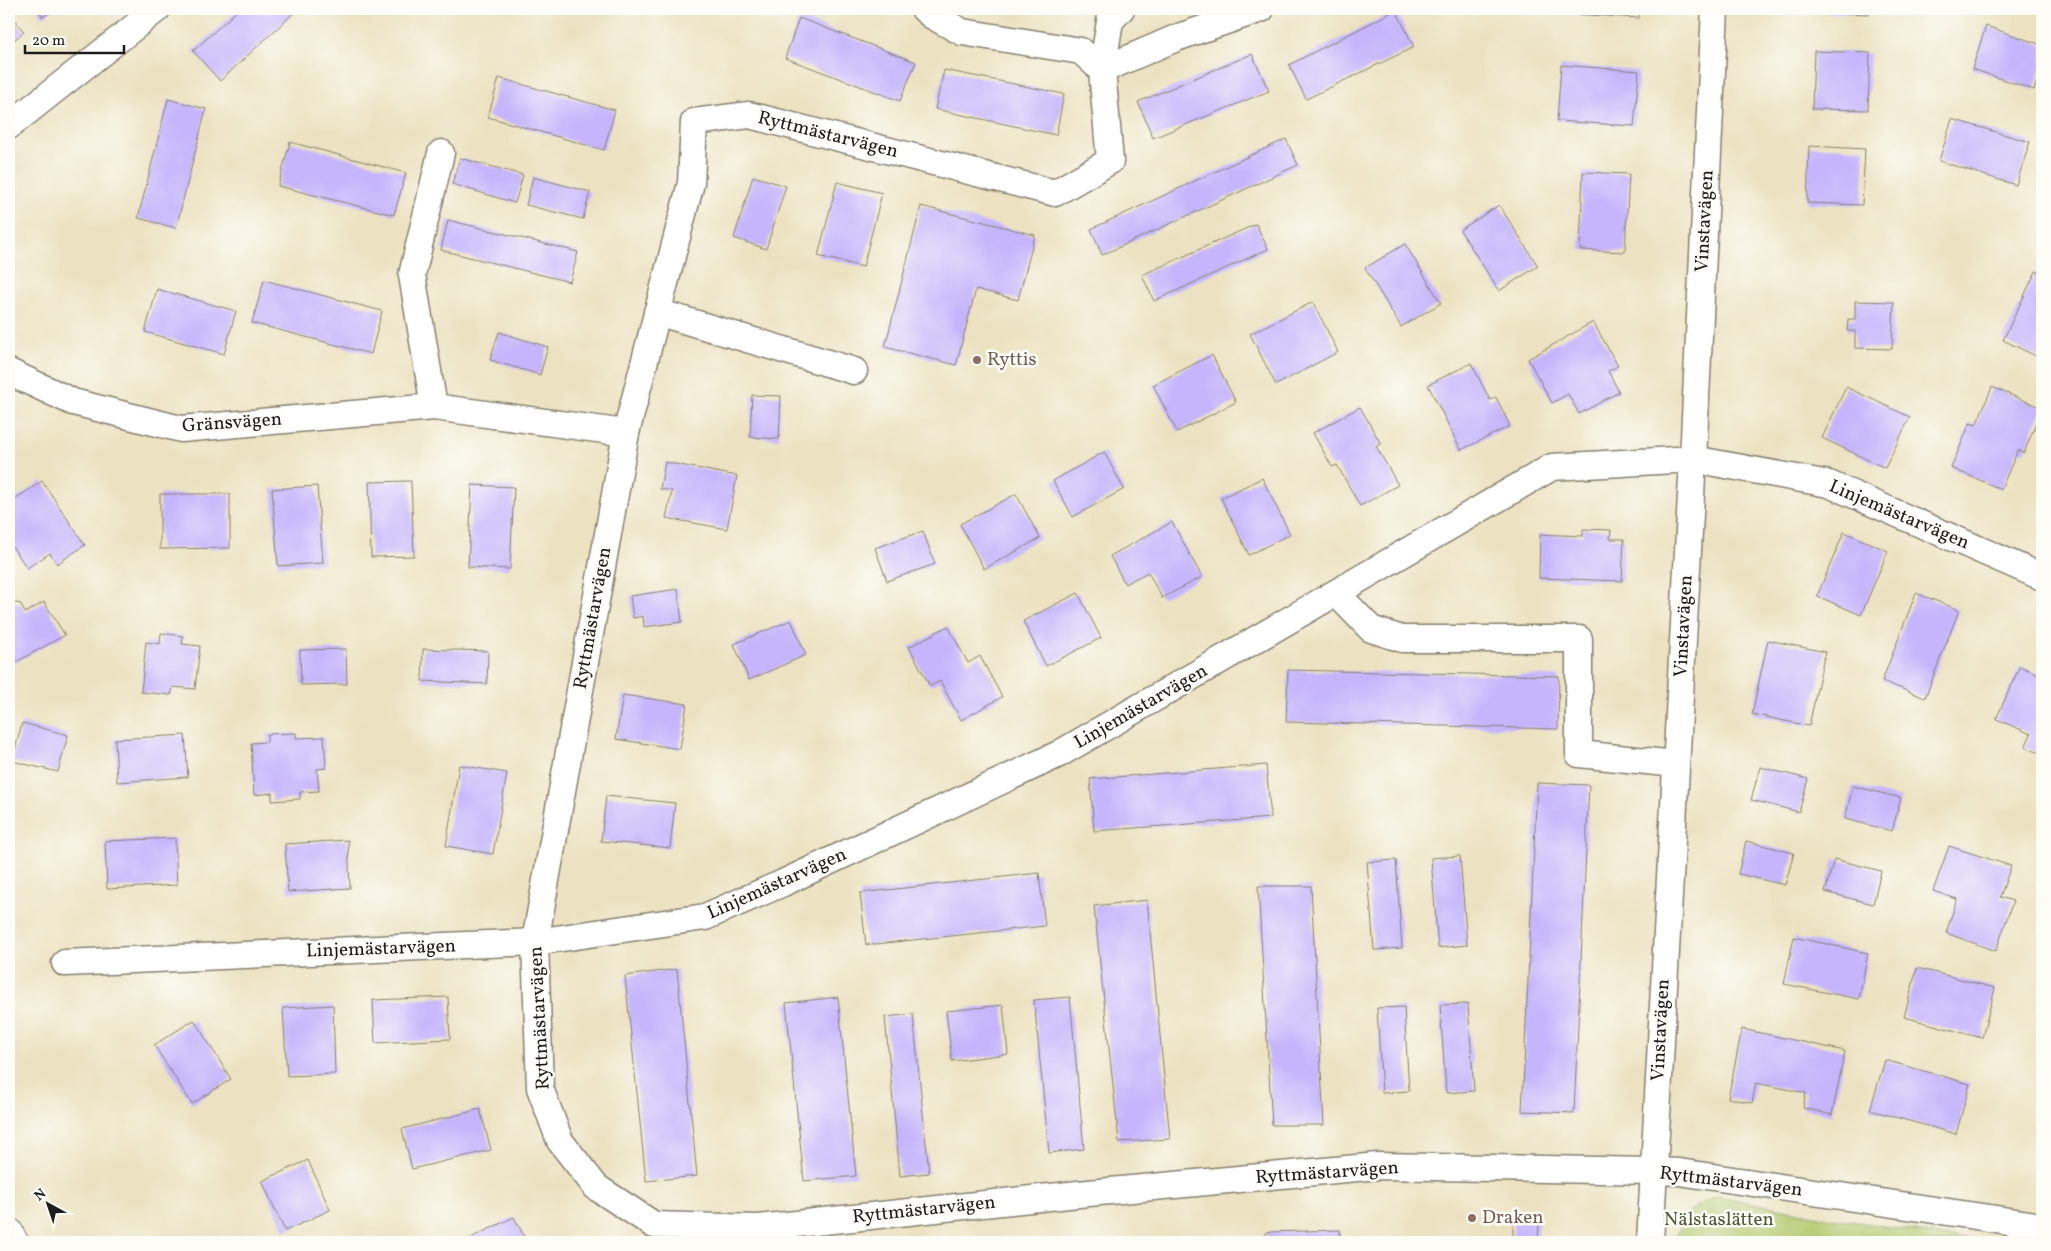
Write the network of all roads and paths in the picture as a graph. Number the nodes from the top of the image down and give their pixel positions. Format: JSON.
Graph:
{"nodes":[{"id":1,"x":157,"y":9,"type":"edge"},
{"id":2,"x":924,"y":9,"type":"edge"},
{"id":3,"x":1121,"y":9,"type":"edge"},
{"id":4,"x":1261,"y":9,"type":"edge"},
{"id":5,"x":1715,"y":9,"type":"edge"},
{"id":6,"x":1102,"y":70,"type":"junction"},
{"id":7,"x":9,"y":126,"type":"edge"},
{"id":8,"x":441,"y":153,"type":"dead end"},
{"id":9,"x":657,"y":312,"type":"junction"},
{"id":10,"x":854,"y":371,"type":"dead end"},
{"id":11,"x":9,"y":372,"type":"edge"},
{"id":12,"x":434,"y":407,"type":"junction"},
{"id":13,"x":626,"y":432,"type":"junction"},
{"id":14,"x":1693,"y":459,"type":"junction"},
{"id":15,"x":2042,"y":577,"type":"edge"},
{"id":16,"x":1336,"y":593,"type":"junction"},
{"id":17,"x":1676,"y":764,"type":"junction"},
{"id":18,"x":535,"y":942,"type":"junction"},
{"id":19,"x":65,"y":962,"type":"dead end"},
{"id":20,"x":1653,"y":1172,"type":"junction"},
{"id":21,"x":2042,"y":1226,"type":"edge"},
{"id":22,"x":9,"y":1232,"type":"edge"},
{"id":23,"x":14,"y":1242,"type":"edge"},
{"id":24,"x":1650,"y":1242,"type":"edge"}],
"edges":[{"from":1,"to":7,"type":"street"},
{"from":2,"to":6,"type":"street"},
{"from":3,"to":6,"type":"street","name":"Ryttmästarvägen"},
{"from":4,"to":6,"type":"street"},
{"from":5,"to":14,"type":"street","name":"Vinstavägen"},
{"from":6,"to":9,"type":"street","name":"Ryttmästarvägen"},
{"from":8,"to":12,"type":"street"},
{"from":9,"to":10,"type":"street"},
{"from":9,"to":13,"type":"street","name":"Ryttmästarvägen"},
{"from":11,"to":12,"type":"street","name":"Gränsvägen"},
{"from":12,"to":13,"type":"street","name":"Gränsvägen"},
{"from":13,"to":18,"type":"street","name":"Ryttmästarvägen"},
{"from":14,"to":15,"type":"street","name":"Linjemästarvägen"},
{"from":14,"to":16,"type":"street","name":"Linjemästarvägen"},
{"from":14,"to":17,"type":"street","name":"Vinstavägen"},
{"from":16,"to":17,"type":"street"},
{"from":16,"to":18,"type":"street","name":"Linjemästarvägen"},
{"from":17,"to":20,"type":"street","name":"Vinstavägen"},
{"from":18,"to":19,"type":"street","name":"Linjemästarvägen"},
{"from":18,"to":20,"type":"street","name":"Ryttmästarvägen"},
{"from":20,"to":21,"type":"street","name":"Ryttmästarvägen"},
{"from":20,"to":24,"type":"street","name":"Vinstavägen"},
{"from":22,"to":23,"type":"main road"}]}
